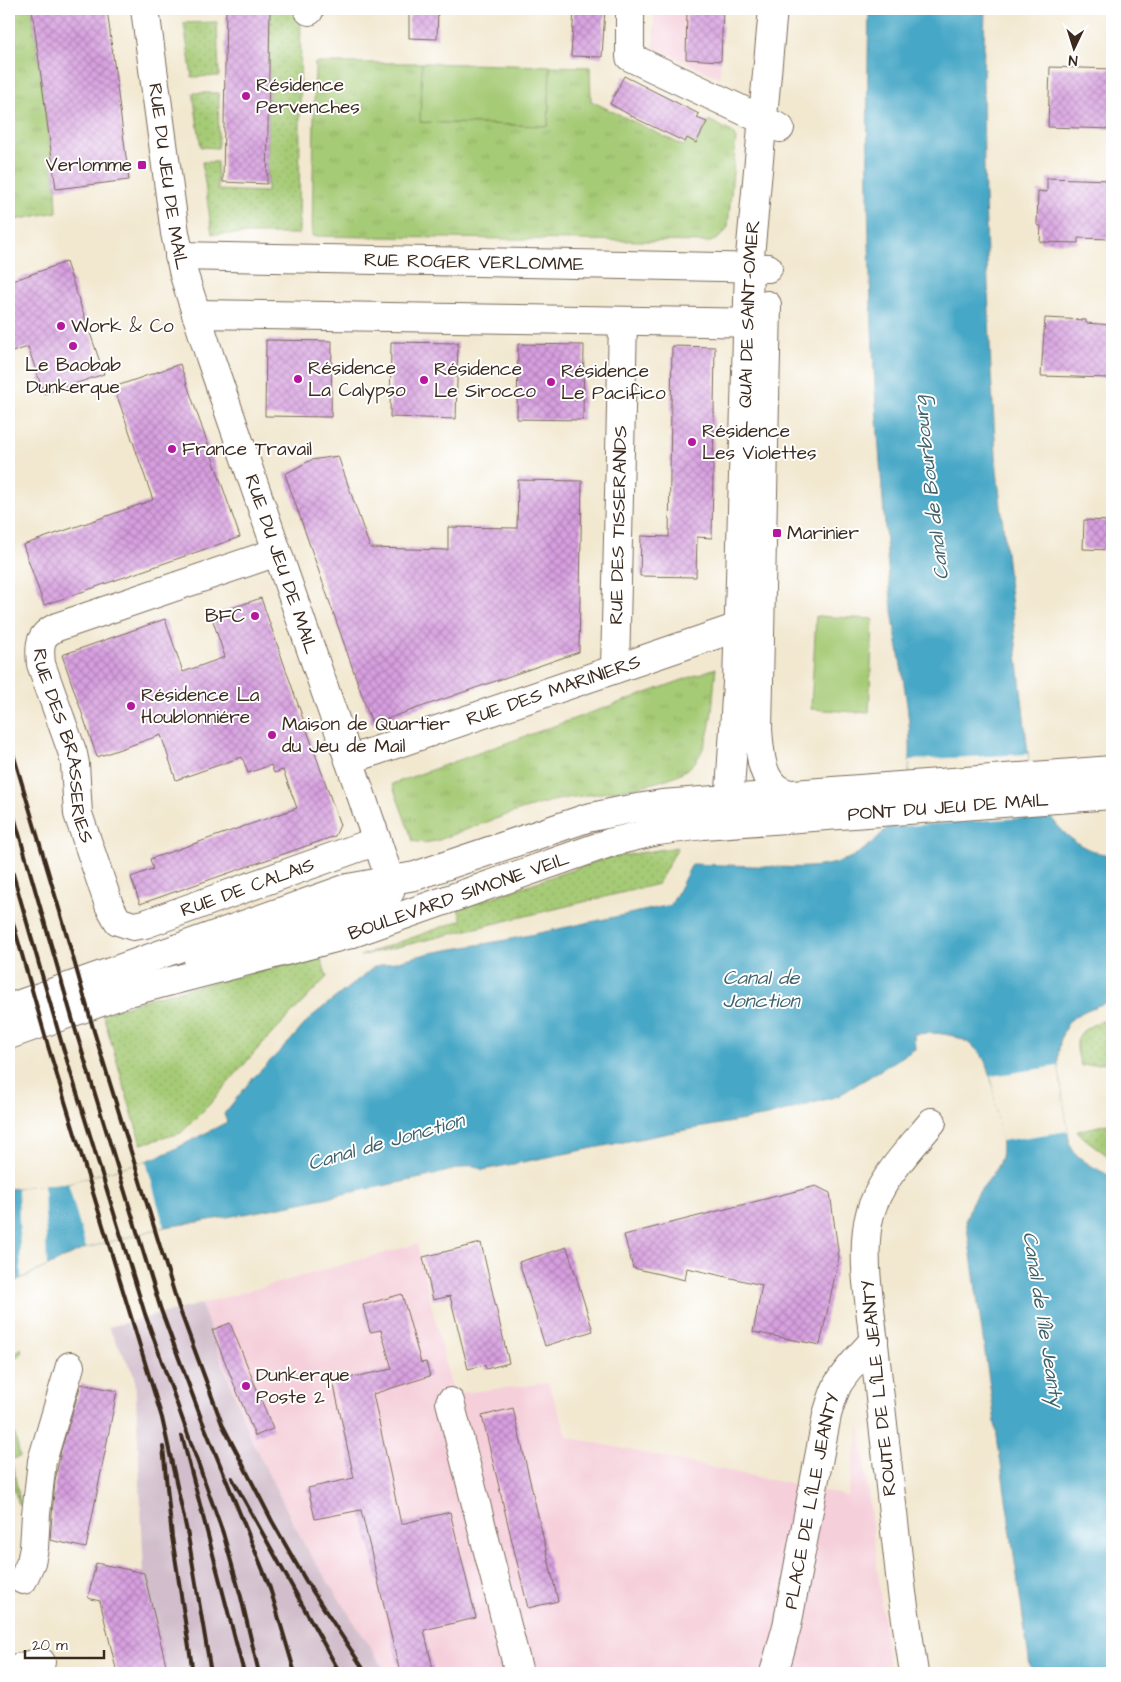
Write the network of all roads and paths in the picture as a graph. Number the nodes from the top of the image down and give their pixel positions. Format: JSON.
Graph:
{"nodes":[{"id":1,"x":145,"y":9,"type":"edge"},
{"id":2,"x":773,"y":9,"type":"edge"},
{"id":3,"x":792,"y":9,"type":"edge"},
{"id":4,"x":630,"y":14,"type":"dead end"},
{"id":5,"x":771,"y":124,"type":"junction"},
{"id":6,"x":179,"y":256,"type":"junction"},
{"id":7,"x":758,"y":267,"type":"junction"},
{"id":8,"x":196,"y":314,"type":"junction"},
{"id":9,"x":623,"y":321,"type":"junction"},
{"id":10,"x":757,"y":323,"type":"junction"},
{"id":11,"x":277,"y":552,"type":"junction"},
{"id":12,"x":749,"y":623,"type":"junction"},
{"id":13,"x":615,"y":669,"type":"junction"},
{"id":14,"x":349,"y":760,"type":"junction"},
{"id":15,"x":1109,"y":783,"type":"edge"},
{"id":16,"x":730,"y":799,"type":"junction"},
{"id":17,"x":793,"y":806,"type":"junction"},
{"id":18,"x":748,"y":822,"type":"junction"},
{"id":19,"x":377,"y":841,"type":"junction"},
{"id":20,"x":390,"y":880,"type":"junction"},
{"id":21,"x":118,"y":921,"type":"joint"},
{"id":22,"x":129,"y":992,"type":"junction"},
{"id":23,"x":9,"y":1008,"type":"edge"},
{"id":24,"x":9,"y":1035,"type":"edge"},
{"id":25,"x":932,"y":1122,"type":"dead end"},
{"id":26,"x":874,"y":1340,"type":"junction"},
{"id":27,"x":70,"y":1366,"type":"dead end"},
{"id":28,"x":450,"y":1402,"type":"dead end"},
{"id":29,"x":23,"y":1580,"type":"dead end"},
{"id":30,"x":519,"y":1673,"type":"edge"},
{"id":31,"x":774,"y":1673,"type":"edge"},
{"id":32,"x":914,"y":1673,"type":"edge"}],
"edges":[{"from":1,"to":6,"type":"street","name":"RUE DU JEU DE MAIL"},
{"from":2,"to":5,"type":"street","name":"QUAI DE SAINT-OMER"},
{"from":3,"to":5,"type":"street","name":"QUAI DE SAINT-OMER"},
{"from":4,"to":5,"type":"street"},
{"from":5,"to":7,"type":"street","name":"QUAI DE SAINT-OMER"},
{"from":6,"to":7,"type":"street","name":"RUE ROGER VERLOMME"},
{"from":6,"to":8,"type":"street","name":"RUE DU JEU DE MAIL"},
{"from":7,"to":10,"type":"street","name":"QUAI DE SAINT-OMER"},
{"from":8,"to":9,"type":"street"},
{"from":8,"to":11,"type":"street","name":"RUE DU JEU DE MAIL"},
{"from":9,"to":10,"type":"street"},
{"from":9,"to":13,"type":"street","name":"RUE DES TISSERANDS"},
{"from":10,"to":12,"type":"street","name":"QUAI DE SAINT-OMER"},
{"from":11,"to":14,"type":"street","name":"RUE DU JEU DE MAIL"},
{"from":11,"to":21,"type":"street","name":"RUE DES BRASSERIES"},
{"from":12,"to":13,"type":"street","name":"RUE DES MARINIERS"},
{"from":12,"to":16,"type":"street","name":"QUAI DE SAINT-OMER"},
{"from":12,"to":17,"type":"street","name":"QUAI DE SAINT-OMER"},
{"from":13,"to":14,"type":"street","name":"RUE DES MARINIERS"},
{"from":14,"to":19,"type":"street","name":"RUE DU JEU DE MAIL"},
{"from":15,"to":17,"type":"street","name":"PONT DU JEU DE MAIL"},
{"from":16,"to":17,"type":"street","name":"BOULEVARD SIMONE VEIL"},
{"from":16,"to":18,"type":"street"},
{"from":16,"to":20,"type":"street","name":"BOULEVARD SIMONE VEIL"},
{"from":17,"to":18,"type":"street","name":"BOULEVARD SIMONE VEIL"},
{"from":18,"to":22,"type":"street","name":"BOULEVARD SIMONE VEIL"},
{"from":19,"to":20,"type":"street","name":"RUE DU JEU DE MAIL"},
{"from":19,"to":21,"type":"street","name":"RUE DE CALAIS"},
{"from":20,"to":22,"type":"street","name":"BOULEVARD SIMONE VEIL"},
{"from":20,"to":23,"type":"street","name":"BOULEVARD SIMONE VEIL"},
{"from":22,"to":24,"type":"street","name":"BOULEVARD SIMONE VEIL"},
{"from":25,"to":26,"type":"street","name":"ROUTE DE L'ÎLE JEANTY"},
{"from":26,"to":31,"type":"street","name":"PLACE DE L'ÎLE JEANTY"},
{"from":26,"to":32,"type":"street","name":"ROUTE DE L'ÎLE JEANTY"},
{"from":27,"to":29,"type":"street"},
{"from":28,"to":30,"type":"street"}]}
